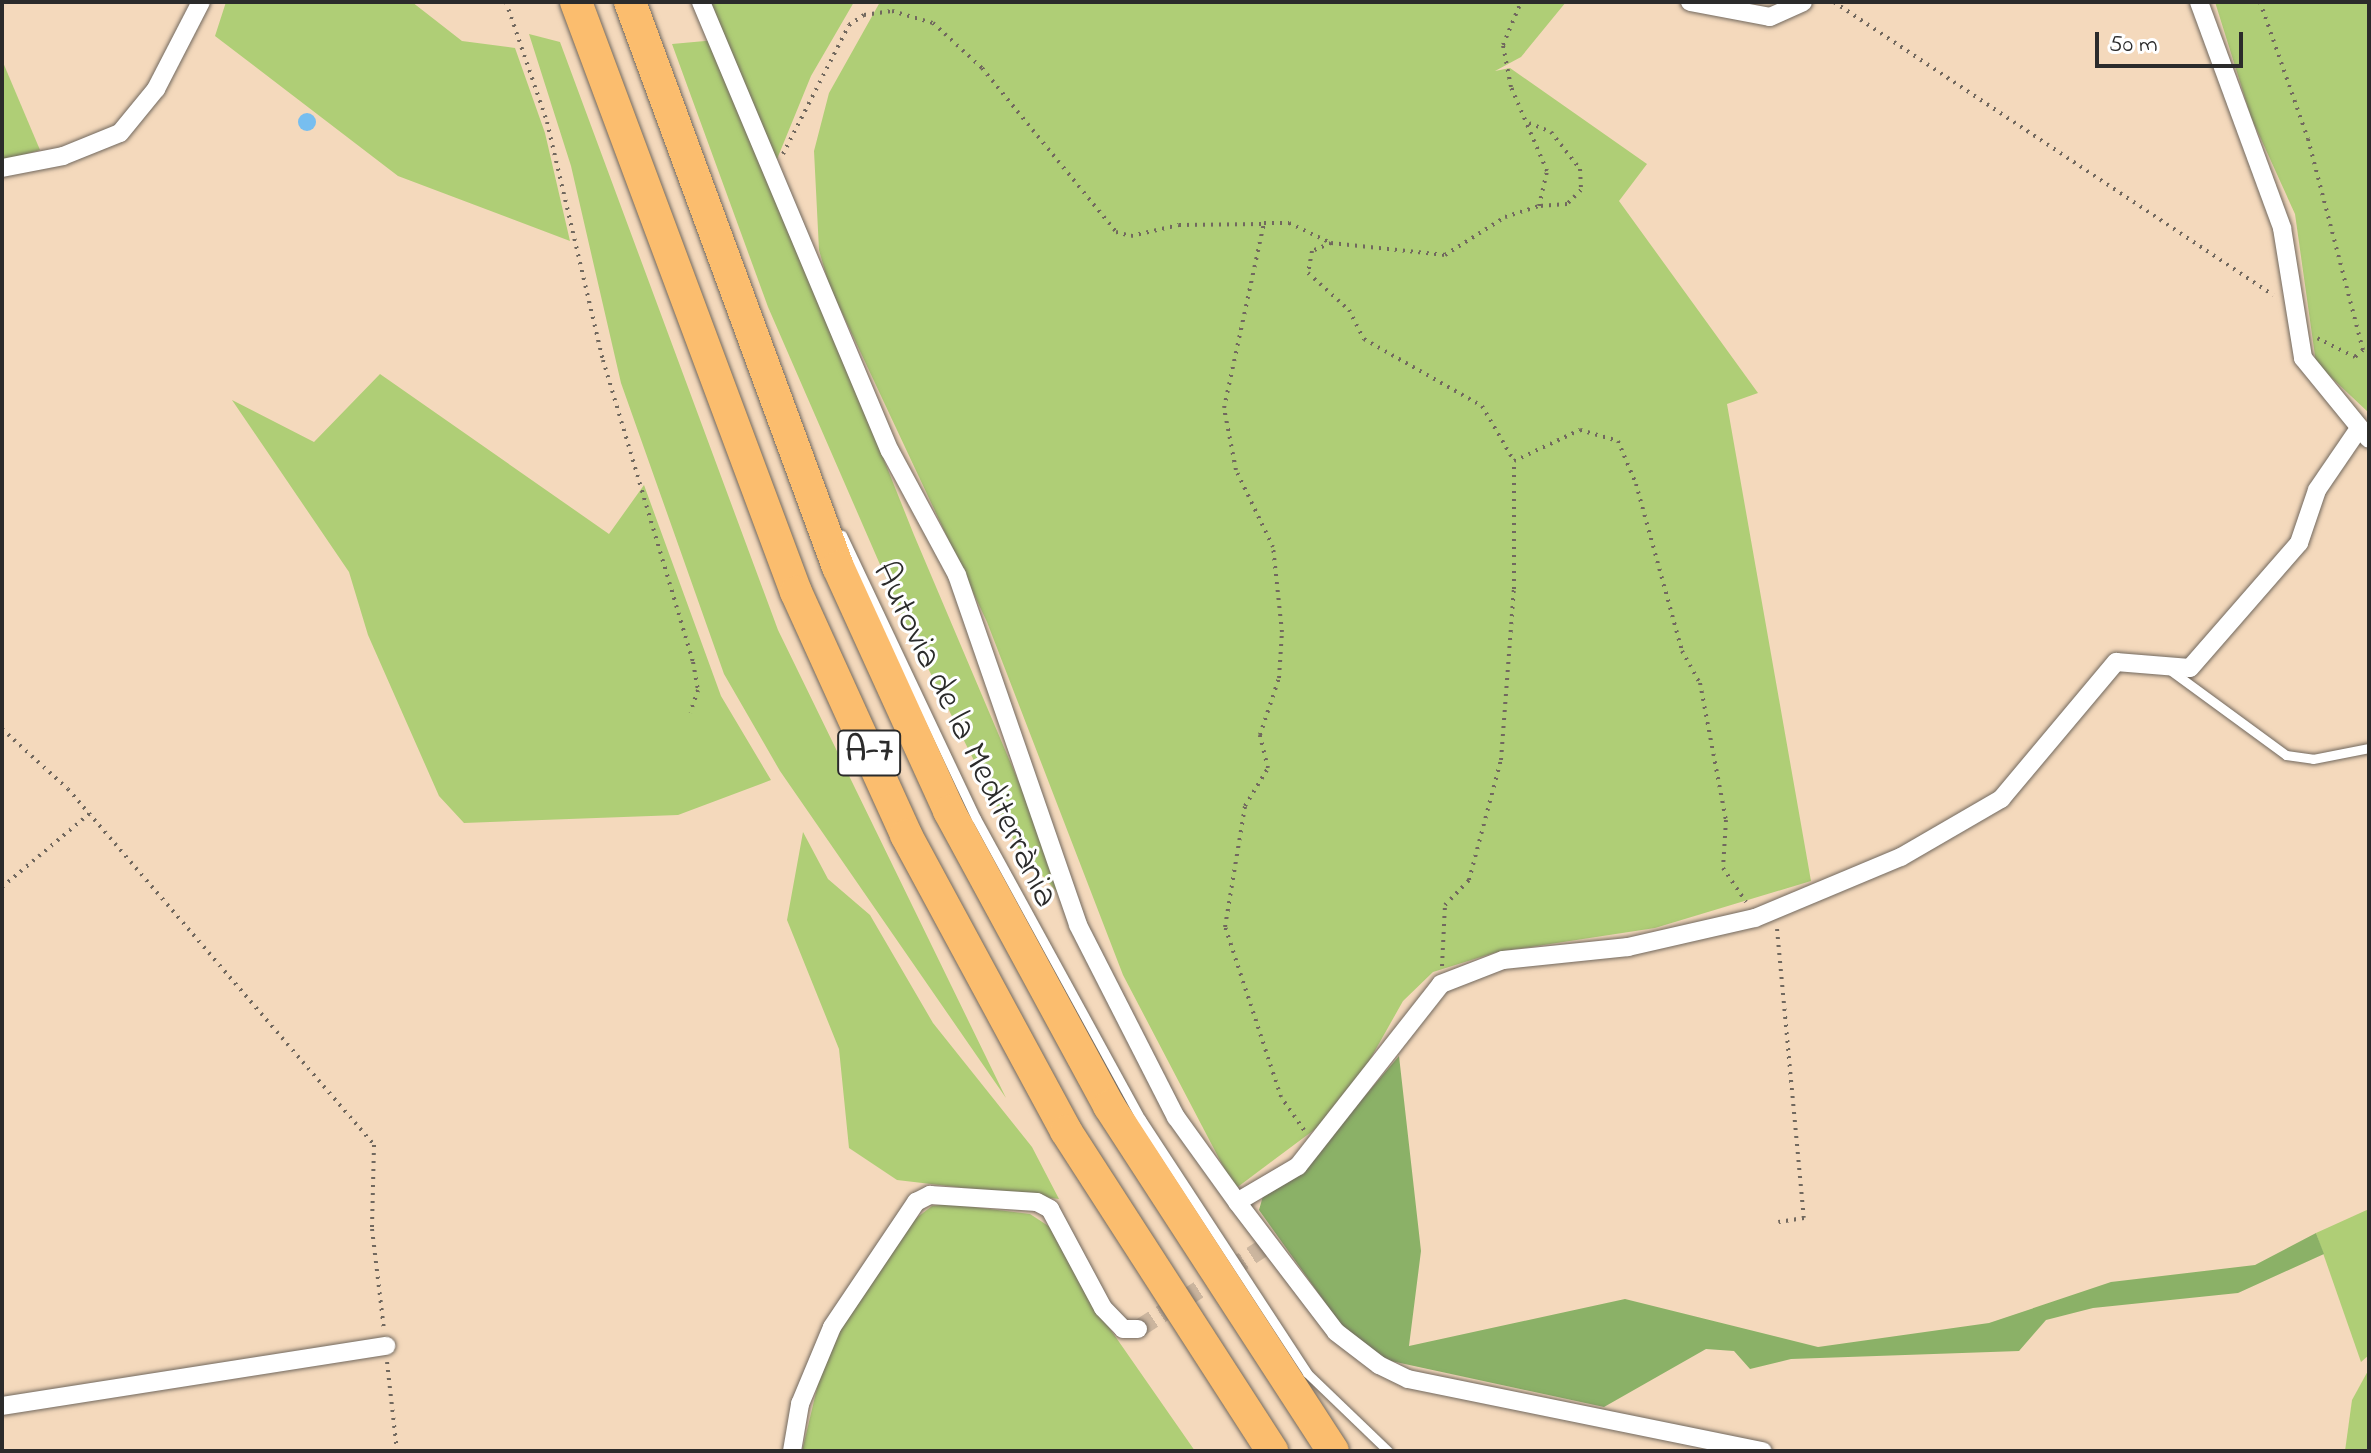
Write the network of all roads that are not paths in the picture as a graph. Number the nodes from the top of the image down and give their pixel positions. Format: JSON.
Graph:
{"nodes":[{"id":1,"x":201,"y":2,"type":"edge"},
{"id":2,"x":576,"y":2,"type":"edge"},
{"id":3,"x":630,"y":2,"type":"edge"},
{"id":4,"x":701,"y":2,"type":"edge"},
{"id":5,"x":1690,"y":2,"type":"edge"},
{"id":6,"x":1803,"y":2,"type":"edge"},
{"id":7,"x":2199,"y":2,"type":"edge"},
{"id":8,"x":1715,"y":6,"type":"edge"},
{"id":9,"x":2,"y":168,"type":"edge"},
{"id":10,"x":755,"y":349,"type":"junction"},
{"id":11,"x":2363,"y":435,"type":"edge"},
{"id":12,"x":2170,"y":670,"type":"junction"},
{"id":13,"x":2369,"y":748,"type":"edge"},
{"id":14,"x":1237,"y":1202,"type":"junction"},
{"id":15,"x":1147,"y":1257,"type":"junction"},
{"id":16,"x":1138,"y":1329,"type":"dead end"},
{"id":17,"x":386,"y":1346,"type":"road end"},
{"id":18,"x":2,"y":1406,"type":"edge"},
{"id":19,"x":792,"y":1451,"type":"edge"},
{"id":20,"x":1258,"y":1451,"type":"edge"},
{"id":21,"x":1272,"y":1451,"type":"edge"},
{"id":22,"x":1333,"y":1451,"type":"edge"},
{"id":23,"x":1388,"y":1451,"type":"edge"},
{"id":24,"x":1763,"y":1451,"type":"edge"}],
"edges":[{"from":1,"to":9,"type":"street"},
{"from":2,"to":15,"type":"highway","number":"A-7"},
{"from":3,"to":10,"type":"highway","name":"Autovia de la Mediterrània","number":"A-7"},
{"from":4,"to":14,"type":"street"},
{"from":5,"to":8,"type":"street"},
{"from":6,"to":8,"type":"street"},
{"from":7,"to":11,"type":"street"},
{"from":10,"to":22,"type":"highway","name":"Autovia de la Mediterrània","number":"A-7"},
{"from":10,"to":23,"type":"lane"},
{"from":11,"to":12,"type":"street"},
{"from":12,"to":13,"type":"lane"},
{"from":12,"to":14,"type":"street"},
{"from":14,"to":24,"type":"street"},
{"from":15,"to":20,"type":"lane"},
{"from":15,"to":21,"type":"highway","number":"A-7"},
{"from":16,"to":19,"type":"street"},
{"from":17,"to":18,"type":"street"}]}
